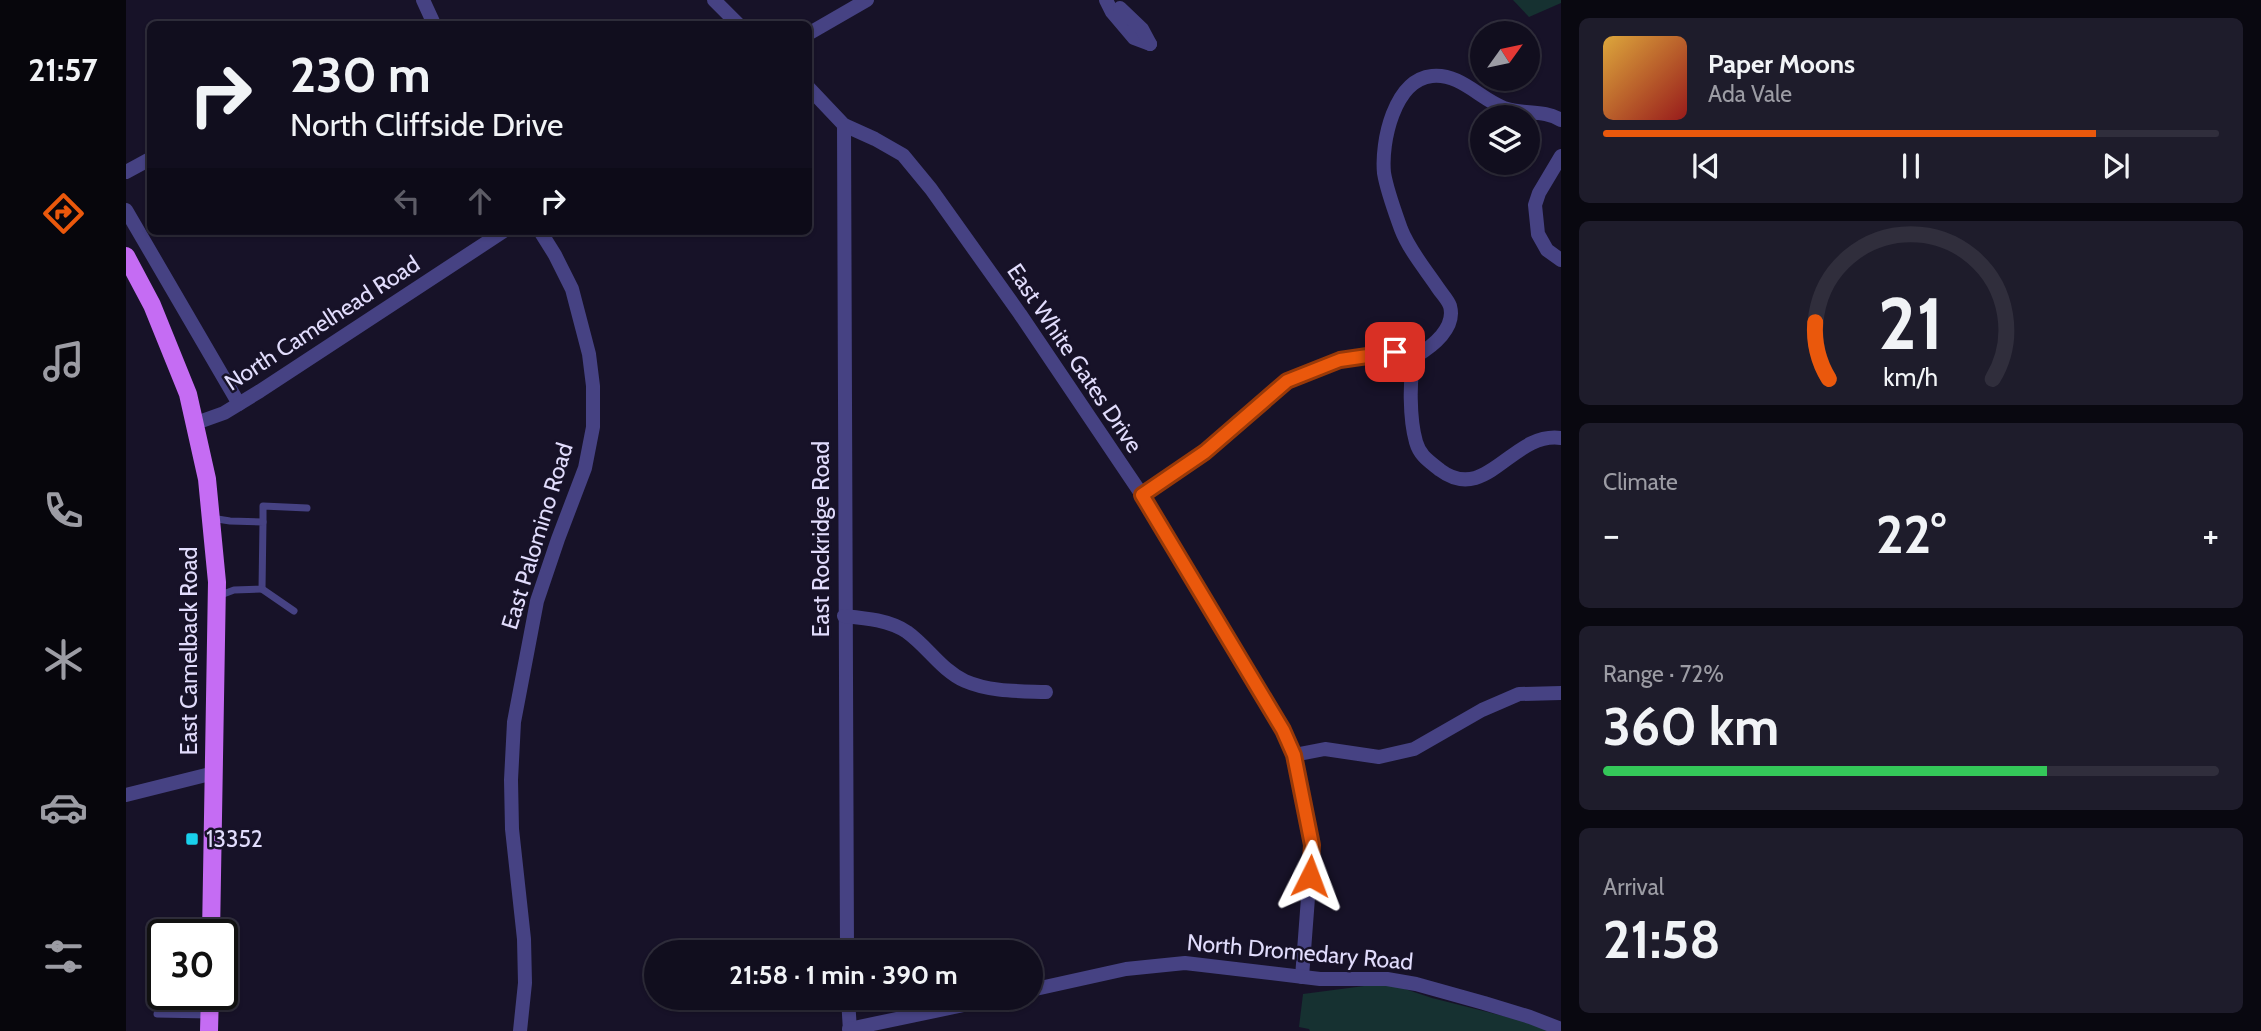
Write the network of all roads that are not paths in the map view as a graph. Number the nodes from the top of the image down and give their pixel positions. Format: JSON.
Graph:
{"nodes":[{"id":1,"x":423,"y":0,"type":"edge"},
{"id":2,"x":714,"y":0,"type":"edge"},
{"id":3,"x":867,"y":0,"type":"edge"},
{"id":4,"x":1106,"y":0,"type":"edge"},
{"id":5,"x":1115,"y":0,"type":"edge"},
{"id":6,"x":434,"y":21,"type":"edge"},
{"id":7,"x":735,"y":21,"type":"edge"},
{"id":8,"x":812,"y":32,"type":"edge"},
{"id":9,"x":812,"y":92,"type":"edge"},
{"id":10,"x":1561,"y":120,"type":"edge"},
{"id":11,"x":844,"y":125,"type":"junction"},
{"id":12,"x":1561,"y":156,"type":"edge"},
{"id":13,"x":147,"y":161,"type":"edge"},
{"id":14,"x":126,"y":172,"type":"edge"},
{"id":15,"x":126,"y":209,"type":"edge"},
{"id":16,"x":498,"y":235,"type":"edge"},
{"id":17,"x":542,"y":235,"type":"edge"},
{"id":18,"x":126,"y":256,"type":"edge"},
{"id":19,"x":1561,"y":260,"type":"edge"},
{"id":20,"x":1416,"y":356,"type":"junction"},
{"id":21,"x":239,"y":404,"type":"junction"},
{"id":22,"x":196,"y":423,"type":"junction"},
{"id":23,"x":1561,"y":438,"type":"edge"},
{"id":24,"x":1142,"y":495,"type":"junction"},
{"id":25,"x":307,"y":508,"type":"dead end"},
{"id":26,"x":211,"y":518,"type":"junction"},
{"id":27,"x":263,"y":522,"type":"junction"},
{"id":28,"x":262,"y":589,"type":"junction"},
{"id":29,"x":217,"y":597,"type":"junction"},
{"id":30,"x":294,"y":611,"type":"dead end"},
{"id":31,"x":844,"y":616,"type":"junction"},
{"id":32,"x":1046,"y":692,"type":"dead end"},
{"id":33,"x":1561,"y":693,"type":"edge"},
{"id":34,"x":1294,"y":755,"type":"junction"},
{"id":35,"x":214,"y":773,"type":"junction"},
{"id":36,"x":126,"y":795,"type":"edge"},
{"id":37,"x":211,"y":919,"type":"edge"},
{"id":38,"x":847,"y":940,"type":"edge"},
{"id":39,"x":1302,"y":977,"type":"junction"},
{"id":40,"x":1043,"y":987,"type":"edge"},
{"id":41,"x":849,"y":1010,"type":"edge"},
{"id":42,"x":942,"y":1010,"type":"edge"},
{"id":43,"x":157,"y":1014,"type":"dead end"},
{"id":44,"x":209,"y":1023,"type":"edge"},
{"id":45,"x":1561,"y":1029,"type":"edge"},
{"id":46,"x":850,"y":1030,"type":"edge"},
{"id":47,"x":520,"y":1031,"type":"edge"}],
"edges":[{"from":1,"to":6,"type":"street"},
{"from":2,"to":7,"type":"street"},
{"from":3,"to":8,"type":"street"},
{"from":4,"to":5,"type":"street"},
{"from":9,"to":11,"type":"street","name":"East White Gates Drive"},
{"from":10,"to":20,"type":"street"},
{"from":11,"to":24,"type":"street","name":"East White Gates Drive"},
{"from":11,"to":31,"type":"street","name":"East Rockridge Road"},
{"from":12,"to":19,"type":"street"},
{"from":13,"to":14,"type":"street"},
{"from":15,"to":21,"type":"street"},
{"from":16,"to":21,"type":"street","name":"North Camelhead Road"},
{"from":17,"to":47,"type":"street","name":"East Palomino Road"},
{"from":18,"to":22,"type":"main road","name":"East Camelback Road"},
{"from":20,"to":23,"type":"street"},
{"from":20,"to":24,"type":"street"},
{"from":21,"to":22,"type":"street","name":"North Camelhead Road"},
{"from":22,"to":26,"type":"main road","name":"East Camelback Road"},
{"from":24,"to":34,"type":"street","name":"East White Gates Drive"},
{"from":25,"to":27,"type":"lane"},
{"from":26,"to":27,"type":"lane"},
{"from":26,"to":29,"type":"main road","name":"East Camelback Road"},
{"from":27,"to":28,"type":"lane"},
{"from":28,"to":29,"type":"lane"},
{"from":28,"to":30,"type":"lane"},
{"from":29,"to":35,"type":"main road","name":"East Camelback Road"},
{"from":31,"to":32,"type":"street"},
{"from":31,"to":38,"type":"street","name":"East Rockridge Road"},
{"from":33,"to":34,"type":"street"},
{"from":34,"to":39,"type":"street","name":"East White Gates Drive"},
{"from":35,"to":36,"type":"street"},
{"from":35,"to":37,"type":"main road","name":"East Camelback Road"},
{"from":39,"to":40,"type":"street","name":"North Dromedary Road"},
{"from":39,"to":45,"type":"street","name":"North Dromedary Road"},
{"from":41,"to":46,"type":"street"},
{"from":42,"to":46,"type":"street"},
{"from":43,"to":44,"type":"lane"}]}
